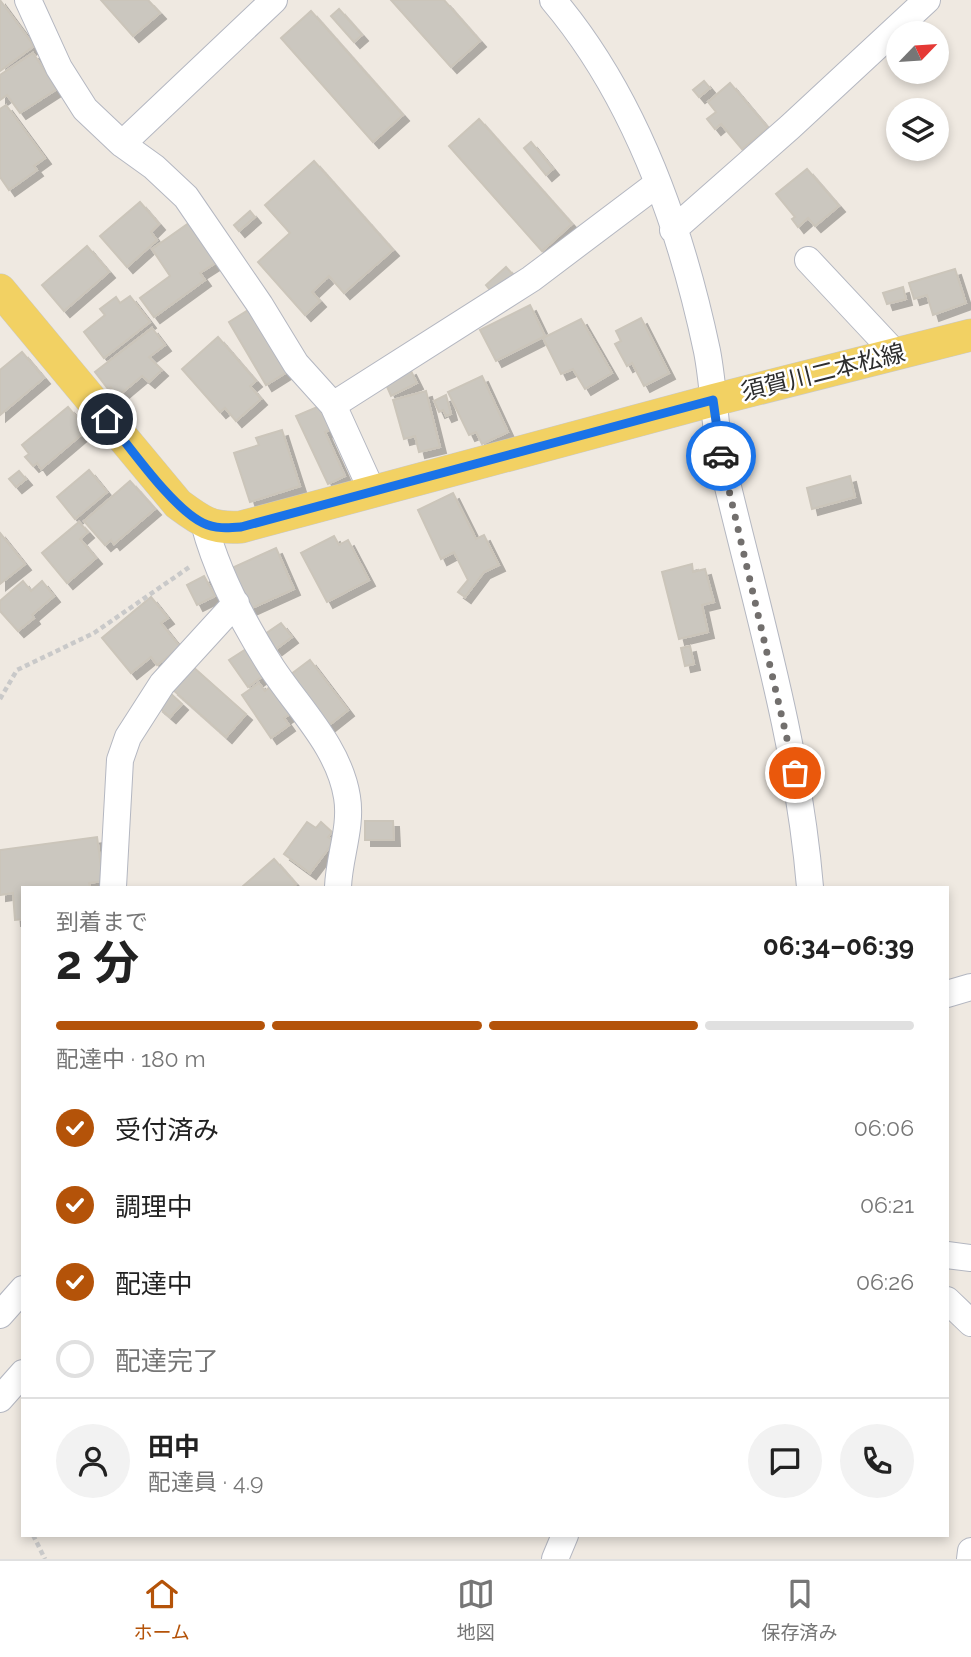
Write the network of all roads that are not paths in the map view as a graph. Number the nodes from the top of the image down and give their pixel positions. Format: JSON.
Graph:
{"nodes":[{"id":1,"x":28,"y":0,"type":"edge"},
{"id":2,"x":274,"y":0,"type":"edge"},
{"id":3,"x":553,"y":0,"type":"edge"},
{"id":4,"x":927,"y":0,"type":"edge"},
{"id":5,"x":122,"y":144,"type":"junction"},
{"id":6,"x":657,"y":184,"type":"junction"},
{"id":7,"x":673,"y":230,"type":"junction"},
{"id":8,"x":808,"y":260,"type":"dead end"},
{"id":9,"x":0,"y":290,"type":"edge"},
{"id":10,"x":971,"y":335,"type":"edge"},
{"id":11,"x":896,"y":354,"type":"junction"},
{"id":12,"x":713,"y":400,"type":"junction"},
{"id":13,"x":333,"y":405,"type":"junction"},
{"id":14,"x":373,"y":493,"type":"junction"},
{"id":15,"x":208,"y":537,"type":"junction"},
{"id":16,"x":236,"y":603,"type":"junction"},
{"id":17,"x":113,"y":886,"type":"edge"},
{"id":18,"x":338,"y":886,"type":"edge"},
{"id":19,"x":810,"y":886,"type":"edge"},
{"id":20,"x":971,"y":988,"type":"edge"},
{"id":21,"x":949,"y":994,"type":"edge"},
{"id":22,"x":949,"y":1255,"type":"edge"},
{"id":23,"x":971,"y":1258,"type":"edge"},
{"id":24,"x":21,"y":1291,"type":"edge"},
{"id":25,"x":949,"y":1302,"type":"edge"},
{"id":26,"x":0,"y":1315,"type":"edge"},
{"id":27,"x":971,"y":1323,"type":"edge"},
{"id":28,"x":21,"y":1375,"type":"edge"},
{"id":29,"x":0,"y":1399,"type":"edge"},
{"id":30,"x":564,"y":1537,"type":"edge"},
{"id":31,"x":971,"y":1551,"type":"edge"},
{"id":32,"x":555,"y":1559,"type":"edge"},
{"id":33,"x":970,"y":1559,"type":"edge"}],
"edges":[{"from":1,"to":5,"type":"street"},
{"from":2,"to":5,"type":"street"},
{"from":3,"to":6,"type":"street"},
{"from":4,"to":7,"type":"street"},
{"from":5,"to":13,"type":"street"},
{"from":6,"to":7,"type":"street"},
{"from":6,"to":13,"type":"street"},
{"from":7,"to":12,"type":"street"},
{"from":8,"to":11,"type":"street"},
{"from":9,"to":15,"type":"main road"},
{"from":10,"to":11,"type":"main road","name":"須賀川二本松線"},
{"from":11,"to":12,"type":"main road","name":"須賀川二本松線"},
{"from":12,"to":14,"type":"main road","name":"須賀川二本松線"},
{"from":12,"to":19,"type":"street"},
{"from":13,"to":14,"type":"street"},
{"from":14,"to":15,"type":"main road","name":"須賀川二本松線"},
{"from":15,"to":16,"type":"street"},
{"from":16,"to":17,"type":"street"},
{"from":16,"to":18,"type":"street"},
{"from":20,"to":21,"type":"street"},
{"from":22,"to":23,"type":"street"},
{"from":24,"to":26,"type":"street"},
{"from":25,"to":27,"type":"street"},
{"from":28,"to":29,"type":"street"},
{"from":30,"to":32,"type":"street"},
{"from":31,"to":33,"type":"street"}]}
